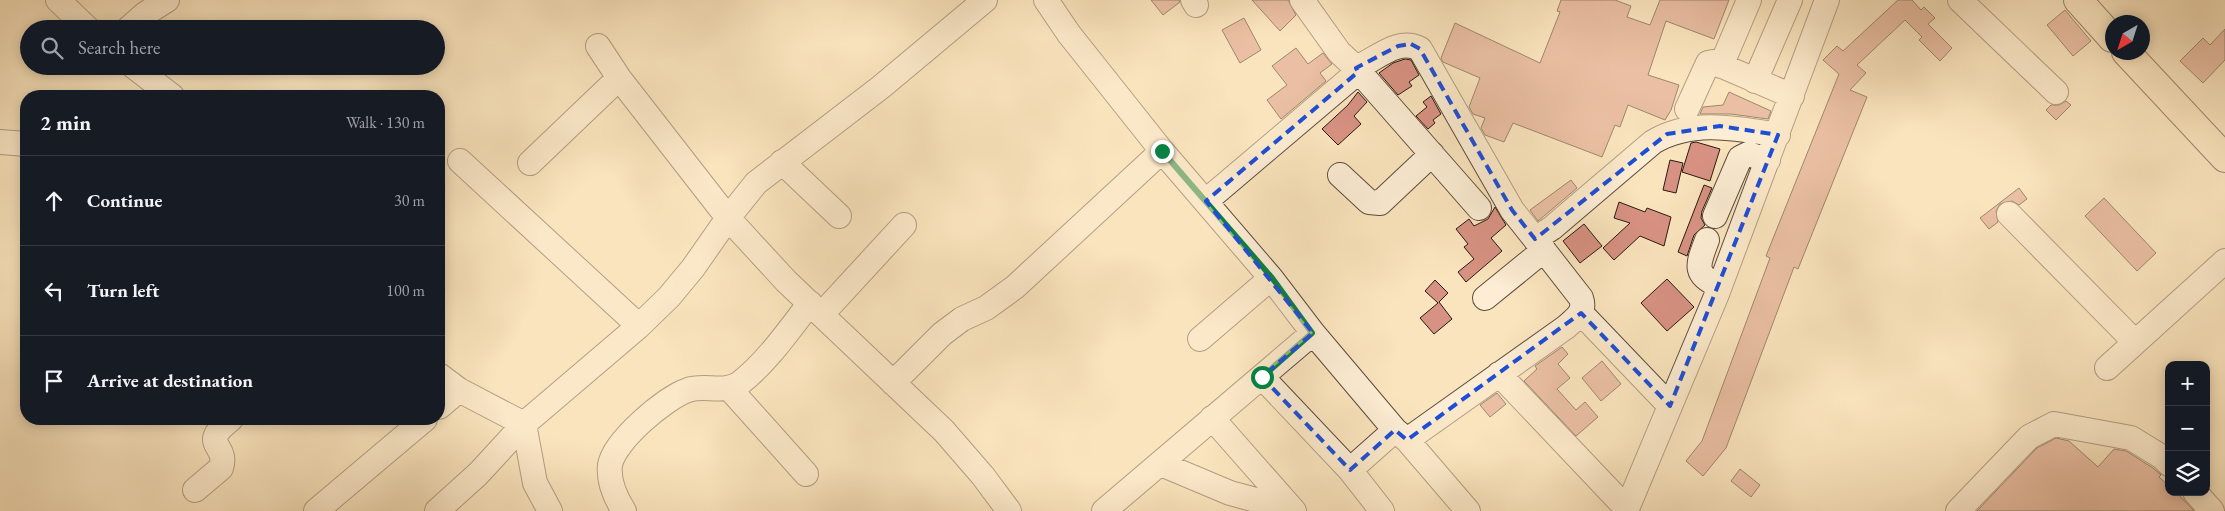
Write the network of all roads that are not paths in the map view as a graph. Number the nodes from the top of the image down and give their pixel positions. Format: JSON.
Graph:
{"nodes":[{"id":1,"x":58,"y":0,"type":"edge"},
{"id":2,"x":167,"y":0,"type":"edge"},
{"id":3,"x":1046,"y":0,"type":"edge"},
{"id":4,"x":1302,"y":0,"type":"edge"},
{"id":5,"x":1748,"y":0,"type":"edge"},
{"id":6,"x":1790,"y":0,"type":"edge"},
{"id":7,"x":1827,"y":0,"type":"edge"},
{"id":8,"x":1960,"y":0,"type":"edge"},
{"id":9,"x":2078,"y":0,"type":"edge"},
{"id":10,"x":971,"y":4,"type":"edge"},
{"id":11,"x":79,"y":20,"type":"edge"},
{"id":12,"x":138,"y":20,"type":"edge"},
{"id":13,"x":2105,"y":30,"type":"edge"},
{"id":14,"x":598,"y":46,"type":"dead end"},
{"id":15,"x":2133,"y":60,"type":"edge"},
{"id":16,"x":1721,"y":66,"type":"junction"},
{"id":17,"x":1357,"y":70,"type":"junction"},
{"id":18,"x":145,"y":75,"type":"edge"},
{"id":19,"x":619,"y":78,"type":"junction"},
{"id":20,"x":1756,"y":81,"type":"junction"},
{"id":21,"x":164,"y":90,"type":"edge"},
{"id":22,"x":2056,"y":92,"type":"dead end"},
{"id":23,"x":1792,"y":96,"type":"junction"},
{"id":24,"x":1687,"y":109,"type":"dead end"},
{"id":25,"x":1778,"y":135,"type":"junction"},
{"id":26,"x":0,"y":142,"type":"edge"},
{"id":27,"x":20,"y":144,"type":"edge"},
{"id":28,"x":1162,"y":151,"type":"junction"},
{"id":29,"x":1432,"y":154,"type":"junction"},
{"id":30,"x":2225,"y":158,"type":"edge"},
{"id":31,"x":1768,"y":160,"type":"junction"},
{"id":32,"x":460,"y":161,"type":"dead end"},
{"id":33,"x":782,"y":162,"type":"junction"},
{"id":34,"x":530,"y":164,"type":"dead end"},
{"id":35,"x":1340,"y":175,"type":"dead end"},
{"id":36,"x":1206,"y":201,"type":"junction"},
{"id":37,"x":1479,"y":208,"type":"dead end"},
{"id":38,"x":2009,"y":214,"type":"dead end"},
{"id":39,"x":839,"y":216,"type":"dead end"},
{"id":40,"x":1715,"y":216,"type":"dead end"},
{"id":41,"x":728,"y":218,"type":"junction"},
{"id":42,"x":904,"y":225,"type":"dead end"},
{"id":43,"x":1707,"y":240,"type":"dead end"},
{"id":44,"x":1539,"y":244,"type":"junction"},
{"id":45,"x":2225,"y":261,"type":"edge"},
{"id":46,"x":1272,"y":278,"type":"junction"},
{"id":47,"x":1720,"y":286,"type":"junction"},
{"id":48,"x":1485,"y":298,"type":"dead end"},
{"id":49,"x":816,"y":309,"type":"junction"},
{"id":50,"x":1581,"y":313,"type":"junction"},
{"id":51,"x":639,"y":326,"type":"junction"},
{"id":52,"x":1312,"y":333,"type":"junction"},
{"id":53,"x":1200,"y":339,"type":"dead end"},
{"id":54,"x":2135,"y":342,"type":"junction"},
{"id":55,"x":2107,"y":368,"type":"dead end"},
{"id":56,"x":1499,"y":374,"type":"junction"},
{"id":57,"x":1262,"y":377,"type":"junction"},
{"id":58,"x":445,"y":380,"type":"edge"},
{"id":59,"x":893,"y":383,"type":"junction"},
{"id":60,"x":729,"y":388,"type":"junction"},
{"id":61,"x":459,"y":390,"type":"junction"},
{"id":62,"x":445,"y":402,"type":"edge"},
{"id":63,"x":1670,"y":406,"type":"junction"},
{"id":64,"x":1212,"y":418,"type":"junction"},
{"id":65,"x":524,"y":424,"type":"junction"},
{"id":66,"x":225,"y":425,"type":"edge"},
{"id":67,"x":418,"y":425,"type":"edge"},
{"id":68,"x":1401,"y":435,"type":"junction"},
{"id":69,"x":2165,"y":460,"type":"edge"},
{"id":70,"x":1161,"y":464,"type":"junction"},
{"id":71,"x":1350,"y":470,"type":"junction"},
{"id":72,"x":806,"y":474,"type":"dead end"},
{"id":73,"x":195,"y":490,"type":"dead end"},
{"id":74,"x":2199,"y":496,"type":"edge"},
{"id":75,"x":1293,"y":510,"type":"edge"},
{"id":76,"x":1626,"y":510,"type":"edge"},
{"id":77,"x":316,"y":511,"type":"edge"},
{"id":78,"x":437,"y":511,"type":"edge"},
{"id":79,"x":550,"y":511,"type":"edge"},
{"id":80,"x":624,"y":511,"type":"edge"},
{"id":81,"x":1009,"y":511,"type":"edge"},
{"id":82,"x":1104,"y":511,"type":"edge"},
{"id":83,"x":1382,"y":511,"type":"edge"},
{"id":84,"x":1468,"y":511,"type":"edge"},
{"id":85,"x":1958,"y":511,"type":"edge"},
{"id":86,"x":2212,"y":511,"type":"edge"}],
"edges":[{"from":1,"to":11,"type":"street"},
{"from":2,"to":12,"type":"street"},
{"from":3,"to":28,"type":"street"},
{"from":4,"to":17,"type":"street"},
{"from":5,"to":16,"type":"street"},
{"from":6,"to":20,"type":"street"},
{"from":7,"to":23,"type":"street"},
{"from":8,"to":22,"type":"street"},
{"from":9,"to":13,"type":"main road"},
{"from":10,"to":33,"type":"street"},
{"from":14,"to":19,"type":"street"},
{"from":15,"to":30,"type":"main road"},
{"from":16,"to":20,"type":"street"},
{"from":16,"to":24,"type":"street"},
{"from":17,"to":29,"type":"street"},
{"from":17,"to":36,"type":"street"},
{"from":17,"to":44,"type":"street"},
{"from":18,"to":21,"type":"street"},
{"from":19,"to":34,"type":"street"},
{"from":19,"to":41,"type":"street"},
{"from":20,"to":23,"type":"street"},
{"from":23,"to":25,"type":"street"},
{"from":25,"to":31,"type":"street"},
{"from":25,"to":44,"type":"street"},
{"from":26,"to":27,"type":"street"},
{"from":28,"to":36,"type":"street"},
{"from":28,"to":59,"type":"street"},
{"from":29,"to":35,"type":"street"},
{"from":29,"to":37,"type":"street"},
{"from":31,"to":40,"type":"street"},
{"from":31,"to":47,"type":"street"},
{"from":32,"to":51,"type":"street"},
{"from":33,"to":39,"type":"street"},
{"from":33,"to":41,"type":"street"},
{"from":36,"to":46,"type":"street"},
{"from":38,"to":54,"type":"street"},
{"from":41,"to":49,"type":"street"},
{"from":41,"to":51,"type":"street"},
{"from":42,"to":49,"type":"street"},
{"from":43,"to":47,"type":"street"},
{"from":44,"to":48,"type":"street"},
{"from":44,"to":50,"type":"street"},
{"from":45,"to":54,"type":"street"},
{"from":46,"to":52,"type":"street"},
{"from":46,"to":53,"type":"street"},
{"from":47,"to":63,"type":"street"},
{"from":49,"to":59,"type":"street"},
{"from":49,"to":60,"type":"street"},
{"from":50,"to":56,"type":"street"},
{"from":50,"to":63,"type":"street"},
{"from":51,"to":65,"type":"street"},
{"from":52,"to":57,"type":"street"},
{"from":52,"to":68,"type":"street"},
{"from":54,"to":55,"type":"street"},
{"from":56,"to":68,"type":"street"},
{"from":56,"to":76,"type":"street"},
{"from":57,"to":64,"type":"street"},
{"from":57,"to":71,"type":"street"},
{"from":58,"to":61,"type":"street"},
{"from":59,"to":81,"type":"street"},
{"from":60,"to":72,"type":"street"},
{"from":60,"to":80,"type":"street"},
{"from":61,"to":62,"type":"street"},
{"from":61,"to":65,"type":"street"},
{"from":63,"to":76,"type":"street"},
{"from":64,"to":70,"type":"street"},
{"from":64,"to":75,"type":"street"},
{"from":65,"to":78,"type":"street"},
{"from":65,"to":79,"type":"street"},
{"from":66,"to":73,"type":"street"},
{"from":67,"to":77,"type":"street"},
{"from":68,"to":71,"type":"street"},
{"from":68,"to":84,"type":"street"},
{"from":69,"to":85,"type":"street"},
{"from":70,"to":75,"type":"street"},
{"from":70,"to":82,"type":"street"},
{"from":71,"to":83,"type":"street"},
{"from":74,"to":86,"type":"street"}]}
